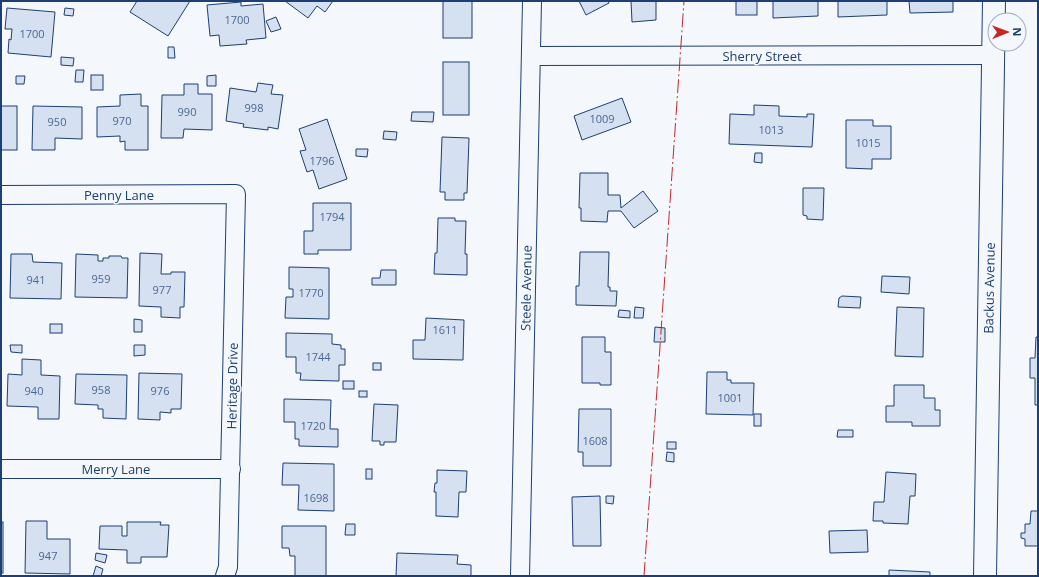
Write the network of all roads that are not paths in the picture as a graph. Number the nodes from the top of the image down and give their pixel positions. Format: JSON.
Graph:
{"nodes":[{"id":1,"x":532,"y":1,"type":"edge"},
{"id":2,"x":994,"y":1,"type":"edge"},
{"id":3,"x":993,"y":55,"type":"junction"},
{"id":4,"x":531,"y":56,"type":"junction"},
{"id":5,"x":236,"y":194,"type":"joint"},
{"id":6,"x":1,"y":195,"type":"edge"},
{"id":7,"x":1,"y":469,"type":"edge"},
{"id":8,"x":231,"y":469,"type":"junction"},
{"id":9,"x":225,"y":576,"type":"edge"},
{"id":10,"x":520,"y":576,"type":"edge"},
{"id":11,"x":985,"y":576,"type":"edge"}],
"edges":[{"from":1,"to":4,"type":"street","name":"Steele Avenue"},
{"from":2,"to":3,"type":"street","name":"Backus Avenue"},
{"from":3,"to":4,"type":"street","name":"Sherry Street"},
{"from":3,"to":11,"type":"street","name":"Backus Avenue"},
{"from":4,"to":10,"type":"street","name":"Steele Avenue"},
{"from":5,"to":6,"type":"street","name":"Penny Lane"},
{"from":5,"to":8,"type":"street","name":"Heritage Drive"},
{"from":7,"to":8,"type":"street","name":"Merry Lane"},
{"from":8,"to":9,"type":"street","name":"Heritage Drive"}]}
